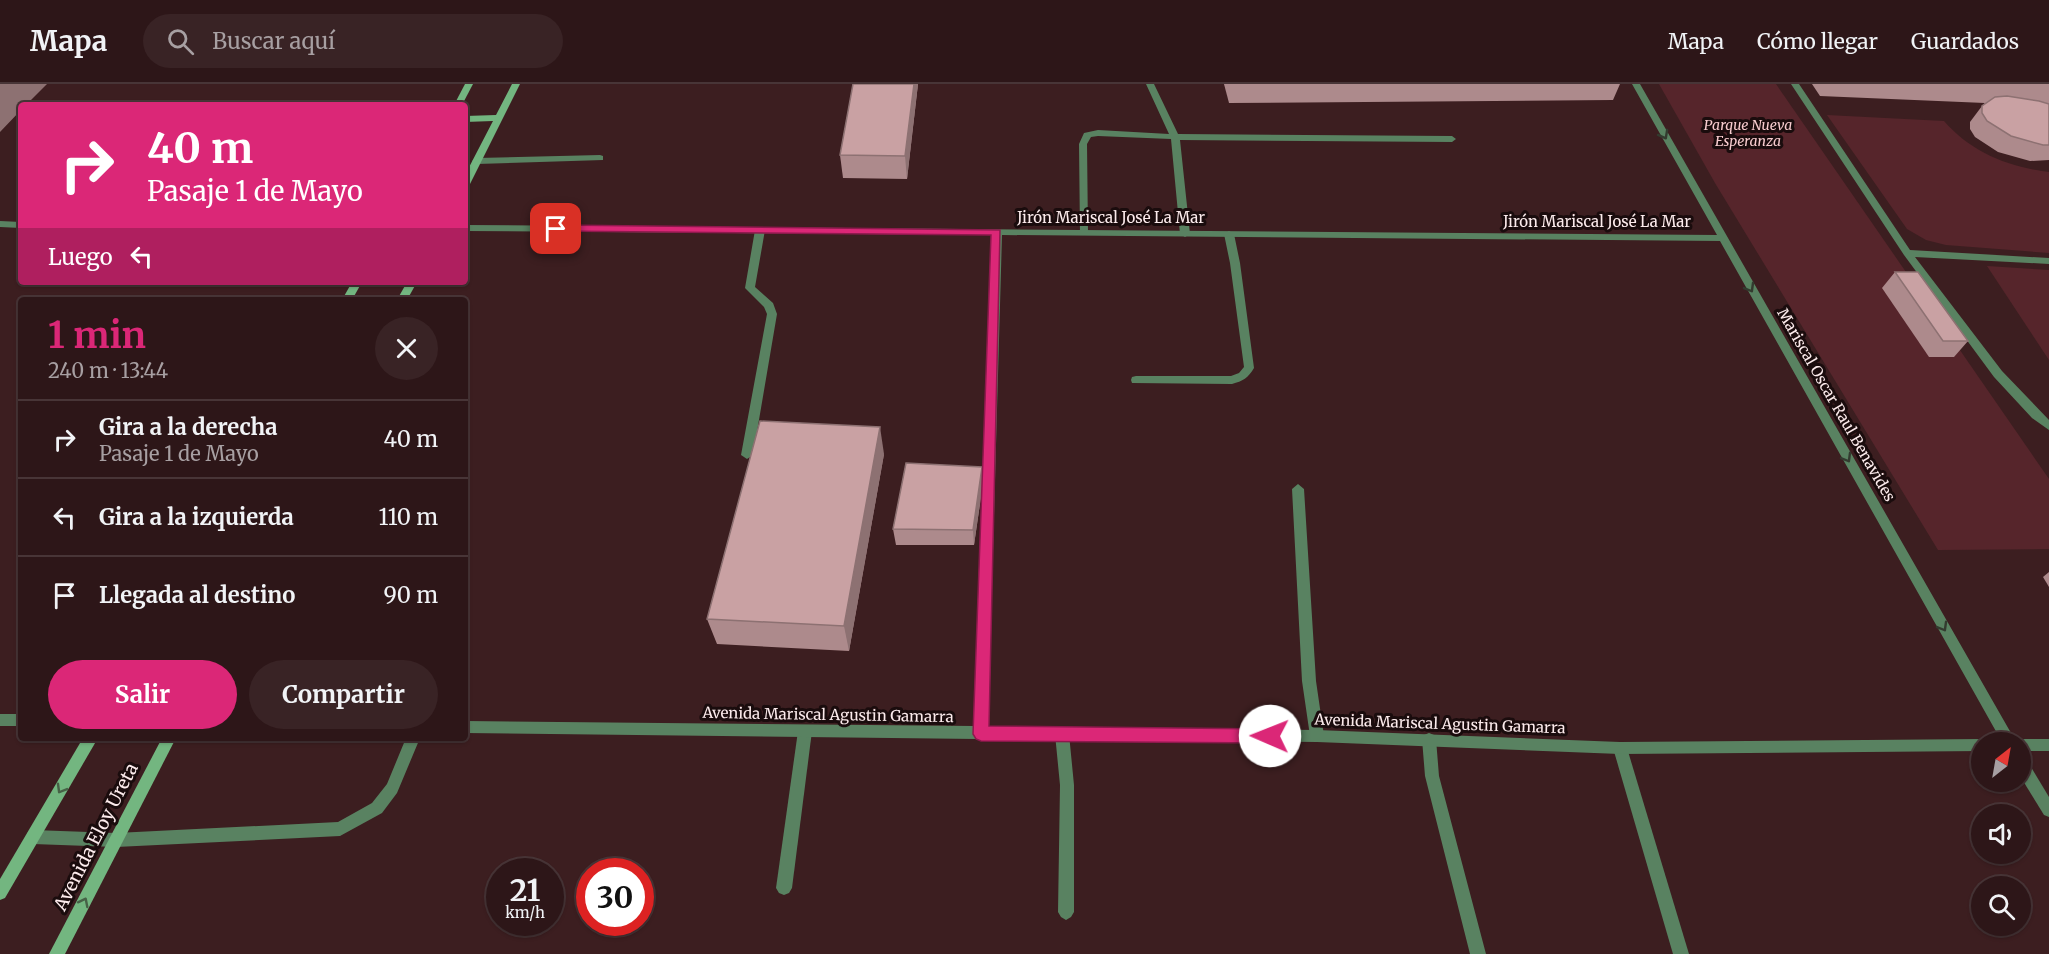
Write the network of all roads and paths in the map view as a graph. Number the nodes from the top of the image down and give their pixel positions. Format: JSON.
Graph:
{"nodes":[{"id":1,"x":469,"y":84,"type":"edge"},
{"id":2,"x":516,"y":84,"type":"edge"},
{"id":3,"x":1150,"y":84,"type":"edge"},
{"id":4,"x":1636,"y":84,"type":"edge"},
{"id":5,"x":1794,"y":84,"type":"edge"},
{"id":6,"x":460,"y":102,"type":"edge"},
{"id":7,"x":498,"y":118,"type":"junction"},
{"id":8,"x":468,"y":119,"type":"edge"},
{"id":9,"x":1175,"y":137,"type":"junction"},
{"id":10,"x":1452,"y":139,"type":"dead end"},
{"id":11,"x":600,"y":158,"type":"dead end"},
{"id":12,"x":477,"y":161,"type":"junction"},
{"id":13,"x":468,"y":178,"type":"edge"},
{"id":14,"x":0,"y":224,"type":"edge"},
{"id":15,"x":18,"y":225,"type":"edge"},
{"id":16,"x":468,"y":228,"type":"edge"},
{"id":17,"x":760,"y":230,"type":"junction"},
{"id":18,"x":997,"y":232,"type":"junction"},
{"id":19,"x":1083,"y":233,"type":"junction"},
{"id":20,"x":1185,"y":234,"type":"junction"},
{"id":21,"x":1229,"y":234,"type":"junction"},
{"id":22,"x":1721,"y":238,"type":"junction"},
{"id":23,"x":1907,"y":253,"type":"junction"},
{"id":24,"x":2049,"y":261,"type":"edge"},
{"id":25,"x":1136,"y":380,"type":"dead end"},
{"id":26,"x":2049,"y":426,"type":"edge"},
{"id":27,"x":747,"y":455,"type":"dead end"},
{"id":28,"x":1298,"y":489,"type":"dead end"},
{"id":29,"x":0,"y":720,"type":"edge"},
{"id":30,"x":18,"y":720,"type":"edge"},
{"id":31,"x":468,"y":727,"type":"edge"},
{"id":32,"x":804,"y":731,"type":"junction"},
{"id":33,"x":2003,"y":732,"type":"edge"},
{"id":34,"x":981,"y":734,"type":"junction"},
{"id":35,"x":1062,"y":734,"type":"junction"},
{"id":36,"x":1317,"y":736,"type":"junction"},
{"id":37,"x":1429,"y":739,"type":"junction"},
{"id":38,"x":89,"y":741,"type":"edge"},
{"id":39,"x":167,"y":741,"type":"edge"},
{"id":40,"x":412,"y":741,"type":"edge"},
{"id":41,"x":1971,"y":745,"type":"edge"},
{"id":42,"x":2031,"y":745,"type":"edge"},
{"id":43,"x":2049,"y":745,"type":"edge"},
{"id":44,"x":1620,"y":748,"type":"junction"},
{"id":45,"x":2031,"y":780,"type":"edge"},
{"id":46,"x":2049,"y":810,"type":"edge"},
{"id":47,"x":33,"y":837,"type":"junction"},
{"id":48,"x":116,"y":840,"type":"junction"},
{"id":49,"x":784,"y":888,"type":"dead end"},
{"id":50,"x":0,"y":893,"type":"edge"},
{"id":51,"x":1066,"y":912,"type":"dead end"},
{"id":52,"x":57,"y":954,"type":"edge"},
{"id":53,"x":1478,"y":954,"type":"edge"},
{"id":54,"x":1681,"y":954,"type":"edge"}],
"edges":[{"from":1,"to":6,"type":"street"},
{"from":2,"to":7,"type":"street"},
{"from":3,"to":9,"type":"street"},
{"from":4,"to":22,"type":"street","name":"Mariscal Oscar Raul Benavides","one_way":true},
{"from":5,"to":23,"type":"street"},
{"from":7,"to":8,"type":"street"},
{"from":7,"to":12,"type":"street"},
{"from":9,"to":10,"type":"street"},
{"from":9,"to":19,"type":"street"},
{"from":9,"to":20,"type":"street"},
{"from":11,"to":12,"type":"street"},
{"from":12,"to":13,"type":"street"},
{"from":14,"to":15,"type":"street"},
{"from":16,"to":17,"type":"street","name":"Jirón Mariscal José La Mar"},
{"from":17,"to":18,"type":"street","name":"Jirón Mariscal José La Mar"},
{"from":17,"to":27,"type":"street"},
{"from":18,"to":19,"type":"street","name":"Jirón Mariscal José La Mar"},
{"from":18,"to":34,"type":"street"},
{"from":19,"to":20,"type":"street","name":"Jirón Mariscal José La Mar"},
{"from":20,"to":21,"type":"street","name":"Jirón Mariscal José La Mar"},
{"from":21,"to":22,"type":"street","name":"Jirón Mariscal José La Mar"},
{"from":21,"to":25,"type":"street"},
{"from":22,"to":33,"type":"street","name":"Mariscal Oscar Raul Benavides","one_way":true},
{"from":23,"to":24,"type":"street"},
{"from":23,"to":26,"type":"street"},
{"from":28,"to":36,"type":"street"},
{"from":29,"to":30,"type":"street"},
{"from":31,"to":32,"type":"street","name":"Avenida Mariscal Agustin Gamarra"},
{"from":32,"to":34,"type":"street","name":"Avenida Mariscal Agustin Gamarra"},
{"from":32,"to":49,"type":"street"},
{"from":34,"to":35,"type":"street","name":"Avenida Mariscal Agustin Gamarra"},
{"from":35,"to":36,"type":"street","name":"Avenida Mariscal Agustin Gamarra"},
{"from":35,"to":51,"type":"street"},
{"from":36,"to":37,"type":"street","name":"Avenida Mariscal Agustin Gamarra"},
{"from":37,"to":44,"type":"street","name":"Avenida Mariscal Agustin Gamarra"},
{"from":37,"to":53,"type":"street"},
{"from":38,"to":47,"type":"street","one_way":true},
{"from":39,"to":48,"type":"street","name":"Avenida Eloy Ureta"},
{"from":40,"to":48,"type":"street"},
{"from":41,"to":44,"type":"street","name":"Avenida Mariscal Agustin Gamarra"},
{"from":42,"to":43,"type":"street"},
{"from":44,"to":54,"type":"street"},
{"from":45,"to":46,"type":"street"},
{"from":47,"to":48,"type":"street"},
{"from":47,"to":50,"type":"street"},
{"from":52,"to":48,"type":"street","name":"Avenida Eloy Ureta","one_way":true}]}
